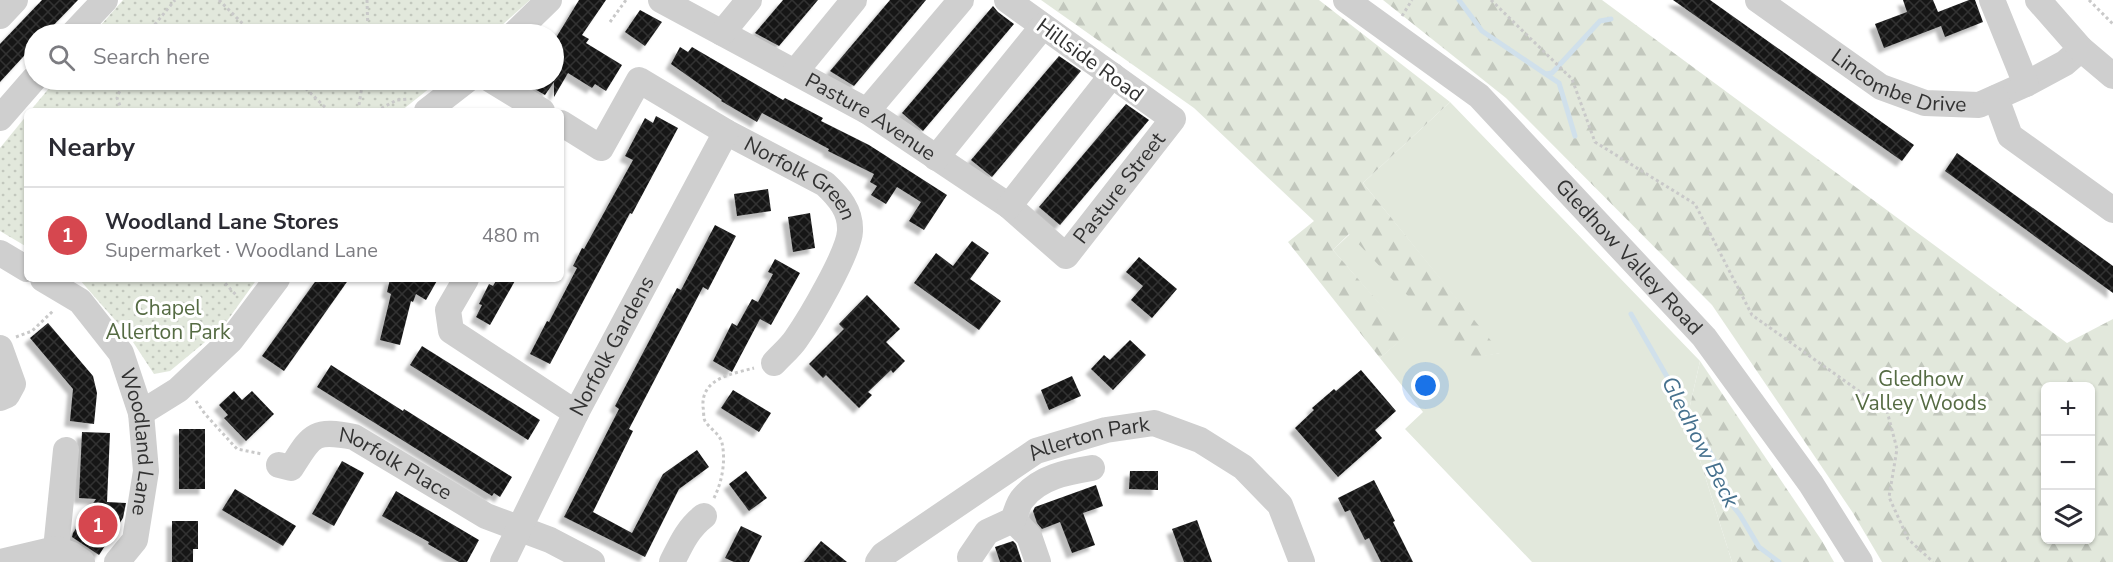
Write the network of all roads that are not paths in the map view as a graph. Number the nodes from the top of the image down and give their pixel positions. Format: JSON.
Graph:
{"nodes":[{"id":1,"x":15,"y":0,"type":"edge"},
{"id":2,"x":105,"y":0,"type":"edge"},
{"id":3,"x":549,"y":0,"type":"edge"},
{"id":4,"x":661,"y":0,"type":"edge"},
{"id":5,"x":749,"y":0,"type":"edge"},
{"id":6,"x":854,"y":0,"type":"edge"},
{"id":7,"x":961,"y":0,"type":"edge"},
{"id":8,"x":1007,"y":0,"type":"edge"},
{"id":9,"x":1346,"y":0,"type":"edge"},
{"id":10,"x":1758,"y":0,"type":"edge"},
{"id":11,"x":1992,"y":0,"type":"edge"},
{"id":12,"x":2038,"y":0,"type":"edge"},
{"id":13,"x":0,"y":16,"type":"edge"},
{"id":14,"x":82,"y":24,"type":"edge"},
{"id":15,"x":524,"y":24,"type":"edge"},
{"id":16,"x":1043,"y":26,"type":"junction"},
{"id":17,"x":722,"y":33,"type":"junction"},
{"id":18,"x":2081,"y":49,"type":"junction"},
{"id":19,"x":795,"y":72,"type":"junction"},
{"id":20,"x":1112,"y":75,"type":"junction"},
{"id":21,"x":2113,"y":76,"type":"edge"},
{"id":22,"x":2026,"y":84,"type":"junction"},
{"id":23,"x":24,"y":90,"type":"edge"},
{"id":24,"x":454,"y":90,"type":"edge"},
{"id":25,"x":507,"y":90,"type":"edge"},
{"id":26,"x":1996,"y":98,"type":"junction"},
{"id":27,"x":431,"y":108,"type":"edge"},
{"id":28,"x":537,"y":108,"type":"edge"},
{"id":29,"x":867,"y":111,"type":"junction"},
{"id":30,"x":0,"y":118,"type":"edge"},
{"id":31,"x":1173,"y":119,"type":"joint"},
{"id":32,"x":564,"y":125,"type":"edge"},
{"id":33,"x":726,"y":132,"type":"junction"},
{"id":34,"x":936,"y":158,"type":"junction"},
{"id":35,"x":1009,"y":206,"type":"junction"},
{"id":36,"x":2113,"y":210,"type":"edge"},
{"id":37,"x":0,"y":253,"type":"edge"},
{"id":38,"x":1066,"y":256,"type":"joint"},
{"id":39,"x":24,"y":267,"type":"edge"},
{"id":40,"x":48,"y":282,"type":"edge"},
{"id":41,"x":275,"y":282,"type":"edge"},
{"id":42,"x":464,"y":282,"type":"edge"},
{"id":43,"x":5,"y":343,"type":"edge"},
{"id":44,"x":774,"y":363,"type":"road end"},
{"id":45,"x":0,"y":398,"type":"edge"},
{"id":46,"x":141,"y":413,"type":"junction"},
{"id":47,"x":576,"y":413,"type":"junction"},
{"id":48,"x":66,"y":450,"type":"dead end"},
{"id":49,"x":281,"y":465,"type":"road end"},
{"id":50,"x":1092,"y":468,"type":"dead end"},
{"id":51,"x":968,"y":497,"type":"junction"},
{"id":52,"x":704,"y":516,"type":"road end"},
{"id":53,"x":1013,"y":520,"type":"junction"},
{"id":54,"x":519,"y":530,"type":"junction"},
{"id":55,"x":987,"y":532,"type":"junction"},
{"id":56,"x":56,"y":549,"type":"junction"},
{"id":57,"x":970,"y":557,"type":"dead end"},
{"id":58,"x":0,"y":562,"type":"edge"},
{"id":59,"x":82,"y":562,"type":"edge"},
{"id":60,"x":117,"y":562,"type":"edge"},
{"id":61,"x":503,"y":562,"type":"edge"},
{"id":62,"x":592,"y":562,"type":"edge"},
{"id":63,"x":672,"y":562,"type":"edge"},
{"id":64,"x":878,"y":562,"type":"edge"},
{"id":65,"x":1038,"y":562,"type":"edge"},
{"id":66,"x":1302,"y":562,"type":"edge"},
{"id":67,"x":1860,"y":562,"type":"edge"}],
"edges":[{"from":1,"to":13,"type":"street"},
{"from":2,"to":14,"type":"street"},
{"from":3,"to":15,"type":"street"},
{"from":4,"to":17,"type":"street","name":"Pasture Avenue"},
{"from":5,"to":17,"type":"street"},
{"from":6,"to":19,"type":"street"},
{"from":7,"to":29,"type":"street"},
{"from":8,"to":16,"type":"street","name":"Hillside Road"},
{"from":9,"to":67,"type":"street","name":"Gledhow Valley Road"},
{"from":10,"to":26,"type":"street","name":"Lincombe Drive"},
{"from":11,"to":22,"type":"street"},
{"from":12,"to":18,"type":"street"},
{"from":16,"to":20,"type":"street","name":"Hillside Road"},
{"from":16,"to":34,"type":"street"},
{"from":17,"to":19,"type":"street","name":"Pasture Avenue"},
{"from":18,"to":21,"type":"street"},
{"from":18,"to":22,"type":"street","name":"Lincombe Drive"},
{"from":19,"to":29,"type":"street","name":"Pasture Avenue"},
{"from":20,"to":31,"type":"street","name":"Hillside Road"},
{"from":20,"to":35,"type":"street"},
{"from":22,"to":26,"type":"street","name":"Lincombe Drive"},
{"from":23,"to":30,"type":"street"},
{"from":24,"to":27,"type":"street"},
{"from":25,"to":28,"type":"street"},
{"from":26,"to":36,"type":"street"},
{"from":29,"to":34,"type":"street","name":"Pasture Avenue"},
{"from":31,"to":38,"type":"street","name":"Pasture Street"},
{"from":32,"to":33,"type":"street","name":"Norfolk Green"},
{"from":33,"to":44,"type":"street","name":"Norfolk Green"},
{"from":33,"to":47,"type":"street","name":"Norfolk Gardens"},
{"from":34,"to":35,"type":"street","name":"Pasture Avenue"},
{"from":35,"to":38,"type":"street","name":"Pasture Avenue"},
{"from":37,"to":39,"type":"street"},
{"from":40,"to":46,"type":"street","name":"Woodland Lane"},
{"from":41,"to":46,"type":"street"},
{"from":42,"to":47,"type":"street"},
{"from":43,"to":45,"type":"street"},
{"from":46,"to":60,"type":"street","name":"Woodland Lane"},
{"from":47,"to":54,"type":"street","name":"Norfolk Gardens"},
{"from":48,"to":56,"type":"street"},
{"from":49,"to":54,"type":"street","name":"Norfolk Place"},
{"from":50,"to":53,"type":"street"},
{"from":51,"to":55,"type":"street"},
{"from":51,"to":64,"type":"street","name":"Allerton Park"},
{"from":51,"to":66,"type":"street","name":"Allerton Park"},
{"from":52,"to":63,"type":"street"},
{"from":53,"to":55,"type":"street"},
{"from":53,"to":65,"type":"street"},
{"from":54,"to":61,"type":"street","name":"Norfolk Gardens"},
{"from":54,"to":62,"type":"street"},
{"from":55,"to":57,"type":"street"},
{"from":56,"to":58,"type":"street"},
{"from":56,"to":59,"type":"street"}]}
